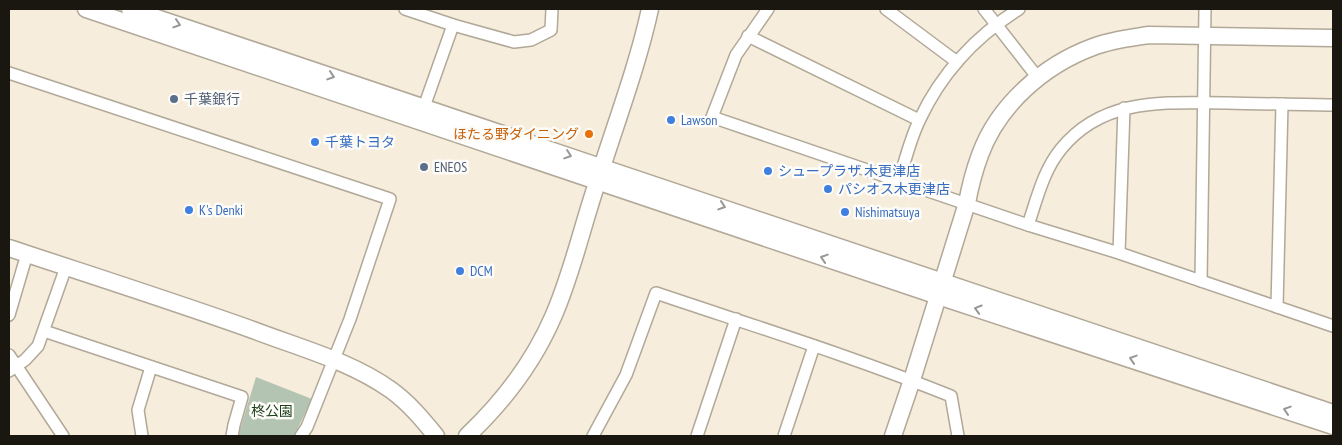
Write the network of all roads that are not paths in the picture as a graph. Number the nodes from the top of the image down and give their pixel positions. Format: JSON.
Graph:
{"nodes":[{"id":1,"x":86,"y":9,"type":"edge"},
{"id":2,"x":130,"y":9,"type":"edge"},
{"id":3,"x":405,"y":9,"type":"edge"},
{"id":4,"x":552,"y":9,"type":"edge"},
{"id":5,"x":650,"y":9,"type":"edge"},
{"id":6,"x":768,"y":9,"type":"edge"},
{"id":7,"x":886,"y":9,"type":"edge"},
{"id":8,"x":984,"y":9,"type":"edge"},
{"id":9,"x":1019,"y":9,"type":"edge"},
{"id":10,"x":1205,"y":9,"type":"edge"},
{"id":11,"x":453,"y":25,"type":"junction"},
{"id":12,"x":996,"y":25,"type":"junction"},
{"id":13,"x":748,"y":36,"type":"junction"},
{"id":14,"x":1204,"y":36,"type":"junction"},
{"id":15,"x":1333,"y":38,"type":"edge"},
{"id":16,"x":957,"y":62,"type":"junction"},
{"id":17,"x":9,"y":73,"type":"edge"},
{"id":18,"x":1038,"y":78,"type":"junction"},
{"id":19,"x":1203,"y":103,"type":"junction"},
{"id":20,"x":1282,"y":104,"type":"junction"},
{"id":21,"x":1333,"y":105,"type":"edge"},
{"id":22,"x":424,"y":107,"type":"junction"},
{"id":23,"x":1124,"y":108,"type":"junction"},
{"id":24,"x":919,"y":120,"type":"junction"},
{"id":25,"x":602,"y":166,"type":"junction"},
{"id":26,"x":899,"y":181,"type":"junction"},
{"id":27,"x":597,"y":182,"type":"junction"},
{"id":28,"x":967,"y":203,"type":"junction"},
{"id":29,"x":1028,"y":225,"type":"junction"},
{"id":30,"x":9,"y":248,"type":"edge"},
{"id":31,"x":1119,"y":253,"type":"junction"},
{"id":32,"x":28,"y":254,"type":"junction"},
{"id":33,"x":66,"y":267,"type":"junction"},
{"id":34,"x":942,"y":280,"type":"junction"},
{"id":35,"x":1200,"y":281,"type":"junction"},
{"id":36,"x":938,"y":296,"type":"junction"},
{"id":37,"x":1278,"y":308,"type":"junction"},
{"id":38,"x":9,"y":316,"type":"edge"},
{"id":39,"x":736,"y":319,"type":"junction"},
{"id":40,"x":1333,"y":326,"type":"edge"},
{"id":41,"x":44,"y":331,"type":"junction"},
{"id":42,"x":814,"y":346,"type":"junction"},
{"id":43,"x":9,"y":355,"type":"edge"},
{"id":44,"x":334,"y":359,"type":"junction"},
{"id":45,"x":151,"y":367,"type":"junction"},
{"id":46,"x":13,"y":369,"type":"edge"},
{"id":47,"x":912,"y":380,"type":"junction"},
{"id":48,"x":1333,"y":413,"type":"edge"},
{"id":49,"x":1333,"y":426,"type":"edge"},
{"id":50,"x":63,"y":436,"type":"edge"},
{"id":51,"x":142,"y":436,"type":"edge"},
{"id":52,"x":232,"y":436,"type":"edge"},
{"id":53,"x":301,"y":436,"type":"edge"},
{"id":54,"x":436,"y":436,"type":"edge"},
{"id":55,"x":468,"y":436,"type":"edge"},
{"id":56,"x":593,"y":436,"type":"edge"},
{"id":57,"x":697,"y":436,"type":"edge"},
{"id":58,"x":784,"y":436,"type":"edge"},
{"id":59,"x":893,"y":436,"type":"edge"},
{"id":60,"x":958,"y":436,"type":"edge"}],
"edges":[{"from":1,"to":27,"type":"street"},
{"from":2,"to":22,"type":"street","one_way":true},
{"from":3,"to":11,"type":"street"},
{"from":4,"to":11,"type":"street"},
{"from":5,"to":25,"type":"street"},
{"from":6,"to":13,"type":"street"},
{"from":7,"to":16,"type":"street"},
{"from":8,"to":12,"type":"street"},
{"from":9,"to":12,"type":"street"},
{"from":10,"to":14,"type":"street"},
{"from":11,"to":22,"type":"street"},
{"from":12,"to":16,"type":"street"},
{"from":12,"to":18,"type":"street"},
{"from":13,"to":24,"type":"street"},
{"from":13,"to":26,"type":"street"},
{"from":14,"to":15,"type":"street"},
{"from":14,"to":18,"type":"street"},
{"from":14,"to":19,"type":"street"},
{"from":16,"to":24,"type":"street"},
{"from":17,"to":44,"type":"street"},
{"from":18,"to":28,"type":"street"},
{"from":19,"to":20,"type":"street"},
{"from":19,"to":23,"type":"street"},
{"from":19,"to":35,"type":"street"},
{"from":20,"to":21,"type":"street"},
{"from":20,"to":37,"type":"street"},
{"from":22,"to":25,"type":"street","one_way":true},
{"from":23,"to":29,"type":"street"},
{"from":23,"to":31,"type":"street"},
{"from":24,"to":26,"type":"street"},
{"from":25,"to":27,"type":"street"},
{"from":25,"to":34,"type":"street","one_way":true},
{"from":26,"to":28,"type":"street"},
{"from":36,"to":27,"type":"street","one_way":true},
{"from":27,"to":55,"type":"street"},
{"from":28,"to":29,"type":"street"},
{"from":28,"to":34,"type":"street"},
{"from":29,"to":31,"type":"street"},
{"from":30,"to":32,"type":"street"},
{"from":31,"to":35,"type":"street"},
{"from":32,"to":33,"type":"street"},
{"from":32,"to":38,"type":"street"},
{"from":33,"to":41,"type":"street"},
{"from":33,"to":44,"type":"street"},
{"from":34,"to":36,"type":"street"},
{"from":34,"to":48,"type":"street"},
{"from":35,"to":37,"type":"street"},
{"from":36,"to":47,"type":"street"},
{"from":49,"to":36,"type":"street","one_way":true},
{"from":37,"to":40,"type":"street"},
{"from":39,"to":42,"type":"street"},
{"from":39,"to":56,"type":"street"},
{"from":39,"to":57,"type":"street"},
{"from":41,"to":45,"type":"street"},
{"from":41,"to":46,"type":"street"},
{"from":42,"to":47,"type":"street"},
{"from":42,"to":58,"type":"street"},
{"from":43,"to":46,"type":"street"},
{"from":44,"to":53,"type":"street"},
{"from":44,"to":54,"type":"street"},
{"from":45,"to":51,"type":"street"},
{"from":45,"to":52,"type":"street"},
{"from":46,"to":50,"type":"street"},
{"from":47,"to":59,"type":"street"},
{"from":47,"to":60,"type":"street"}]}
